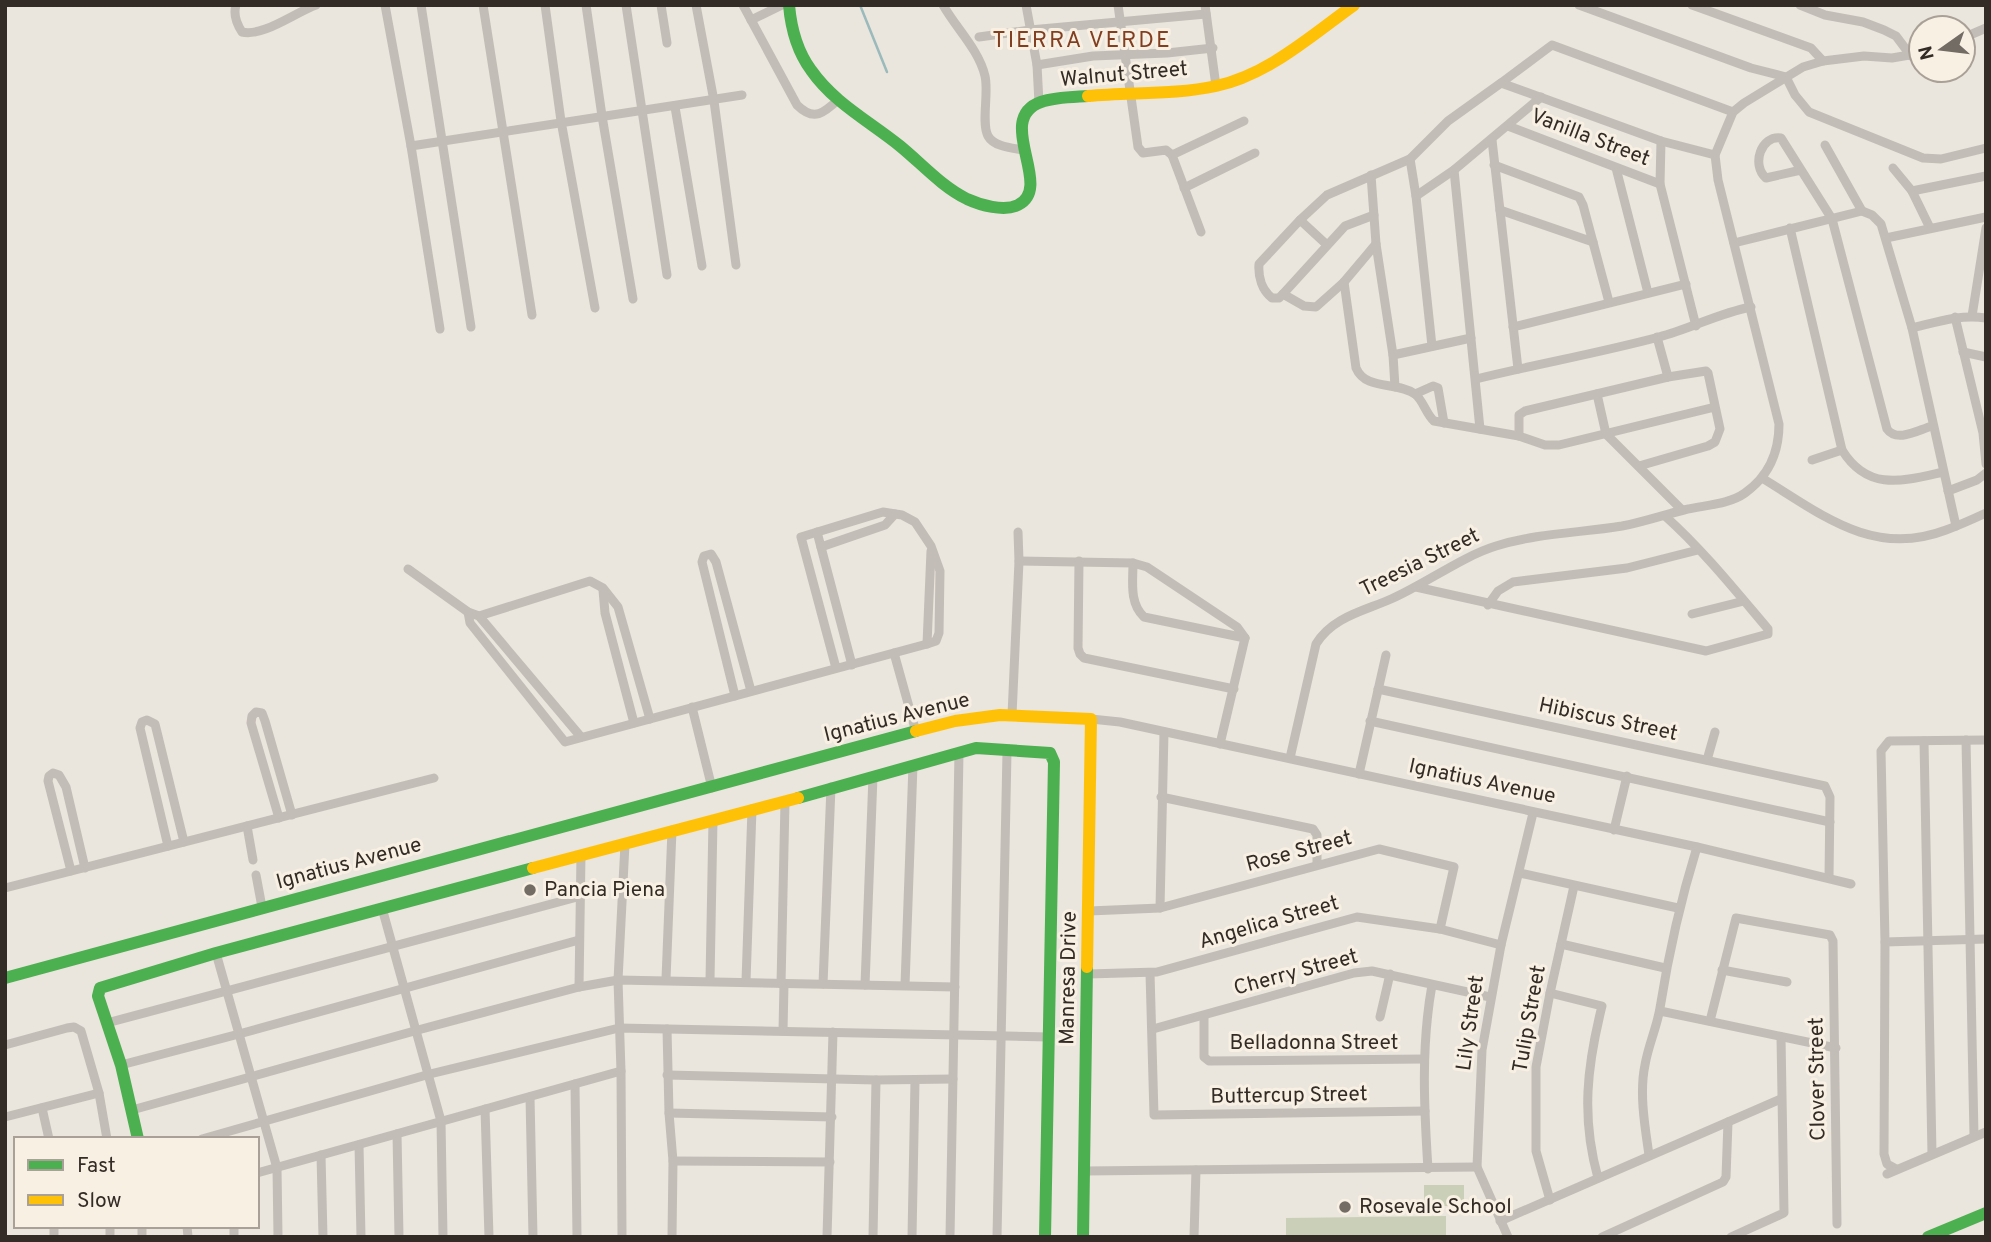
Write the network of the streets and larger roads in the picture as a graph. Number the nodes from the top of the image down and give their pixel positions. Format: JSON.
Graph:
{"nodes":[{"id":1,"x":236,"y":5,"type":"edge"},
{"id":2,"x":316,"y":5,"type":"edge"},
{"id":3,"x":385,"y":5,"type":"edge"},
{"id":4,"x":421,"y":5,"type":"edge"},
{"id":5,"x":482,"y":5,"type":"edge"},
{"id":6,"x":545,"y":5,"type":"edge"},
{"id":7,"x":586,"y":5,"type":"edge"},
{"id":8,"x":626,"y":5,"type":"edge"},
{"id":9,"x":661,"y":5,"type":"edge"},
{"id":10,"x":696,"y":5,"type":"edge"},
{"id":11,"x":743,"y":5,"type":"edge"},
{"id":12,"x":782,"y":5,"type":"edge"},
{"id":13,"x":789,"y":5,"type":"edge"},
{"id":14,"x":943,"y":5,"type":"edge"},
{"id":15,"x":1026,"y":5,"type":"edge"},
{"id":16,"x":1118,"y":5,"type":"edge"},
{"id":17,"x":1353,"y":5,"type":"edge"},
{"id":18,"x":1579,"y":5,"type":"edge"},
{"id":19,"x":1692,"y":5,"type":"edge"},
{"id":20,"x":1800,"y":5,"type":"edge"},
{"id":21,"x":1205,"y":10,"type":"edge"},
{"id":22,"x":751,"y":20,"type":"junction"},
{"id":23,"x":1121,"y":21,"type":"junction"},
{"id":24,"x":1030,"y":30,"type":"junction"},
{"id":25,"x":979,"y":37,"type":"dead end"},
{"id":26,"x":667,"y":43,"type":"dead end"},
{"id":27,"x":1213,"y":48,"type":"junction"},
{"id":28,"x":1907,"y":51,"type":"edge"},
{"id":29,"x":1126,"y":55,"type":"junction"},
{"id":30,"x":1907,"y":56,"type":"edge"},
{"id":31,"x":1823,"y":61,"type":"junction"},
{"id":32,"x":1037,"y":65,"type":"junction"},
{"id":33,"x":1786,"y":77,"type":"junction"},
{"id":34,"x":1501,"y":83,"type":"junction"},
{"id":35,"x":1216,"y":86,"type":"junction"},
{"id":36,"x":1130,"y":92,"type":"junction"},
{"id":37,"x":742,"y":95,"type":"dead end"},
{"id":38,"x":1541,"y":97,"type":"junction"},
{"id":39,"x":838,"y":99,"type":"junction"},
{"id":40,"x":714,"y":101,"type":"junction"},
{"id":41,"x":1039,"y":103,"type":"junction"},
{"id":42,"x":675,"y":107,"type":"junction"},
{"id":43,"x":642,"y":111,"type":"junction"},
{"id":44,"x":1733,"y":112,"type":"junction"},
{"id":45,"x":602,"y":116,"type":"junction"},
{"id":46,"x":561,"y":121,"type":"junction"},
{"id":47,"x":1244,"y":121,"type":"dead end"},
{"id":48,"x":1508,"y":126,"type":"junction"},
{"id":49,"x":501,"y":131,"type":"junction"},
{"id":50,"x":443,"y":139,"type":"junction"},
{"id":51,"x":1492,"y":140,"type":"junction"},
{"id":52,"x":1661,"y":141,"type":"junction"},
{"id":53,"x":1825,"y":145,"type":"dead end"},
{"id":54,"x":411,"y":146,"type":"junction"},
{"id":55,"x":1986,"y":148,"type":"edge"},
{"id":56,"x":1023,"y":150,"type":"junction"},
{"id":57,"x":1255,"y":153,"type":"dead end"},
{"id":58,"x":1172,"y":155,"type":"junction"},
{"id":59,"x":1715,"y":155,"type":"junction"},
{"id":60,"x":1410,"y":159,"type":"junction"},
{"id":61,"x":1494,"y":165,"type":"junction"},
{"id":62,"x":1616,"y":168,"type":"junction"},
{"id":63,"x":1893,"y":168,"type":"dead end"},
{"id":64,"x":1454,"y":170,"type":"junction"},
{"id":65,"x":1801,"y":170,"type":"junction"},
{"id":66,"x":1371,"y":176,"type":"junction"},
{"id":67,"x":1986,"y":176,"type":"edge"},
{"id":68,"x":1660,"y":184,"type":"junction"},
{"id":69,"x":1184,"y":188,"type":"junction"},
{"id":70,"x":1912,"y":191,"type":"junction"},
{"id":71,"x":1416,"y":196,"type":"junction"},
{"id":72,"x":1500,"y":210,"type":"junction"},
{"id":73,"x":1862,"y":211,"type":"junction"},
{"id":74,"x":1374,"y":215,"type":"junction"},
{"id":75,"x":1986,"y":217,"type":"edge"},
{"id":76,"x":1832,"y":219,"type":"junction"},
{"id":77,"x":1300,"y":220,"type":"junction"},
{"id":78,"x":1790,"y":228,"type":"junction"},
{"id":79,"x":1930,"y":228,"type":"junction"},
{"id":80,"x":1986,"y":228,"type":"edge"},
{"id":81,"x":1201,"y":232,"type":"dead end"},
{"id":82,"x":1886,"y":238,"type":"junction"},
{"id":83,"x":1592,"y":242,"type":"junction"},
{"id":84,"x":1734,"y":243,"type":"junction"},
{"id":85,"x":1326,"y":244,"type":"junction"},
{"id":86,"x":1377,"y":244,"type":"junction"},
{"id":87,"x":736,"y":265,"type":"dead end"},
{"id":88,"x":702,"y":266,"type":"dead end"},
{"id":89,"x":667,"y":275,"type":"dead end"},
{"id":90,"x":1344,"y":282,"type":"junction"},
{"id":91,"x":1686,"y":284,"type":"junction"},
{"id":92,"x":1648,"y":293,"type":"junction"},
{"id":93,"x":1283,"y":294,"type":"junction"},
{"id":94,"x":633,"y":299,"type":"dead end"},
{"id":95,"x":1609,"y":302,"type":"junction"},
{"id":96,"x":1751,"y":307,"type":"junction"},
{"id":97,"x":595,"y":308,"type":"dead end"},
{"id":98,"x":532,"y":315,"type":"dead end"},
{"id":99,"x":1972,"y":316,"type":"junction"},
{"id":100,"x":1955,"y":317,"type":"junction"},
{"id":101,"x":1986,"y":318,"type":"edge"},
{"id":102,"x":1696,"y":326,"type":"junction"},
{"id":103,"x":471,"y":327,"type":"dead end"},
{"id":104,"x":1513,"y":327,"type":"junction"},
{"id":105,"x":1912,"y":328,"type":"junction"},
{"id":106,"x":440,"y":329,"type":"dead end"},
{"id":107,"x":1657,"y":337,"type":"junction"},
{"id":108,"x":1471,"y":338,"type":"junction"},
{"id":109,"x":1432,"y":346,"type":"junction"},
{"id":110,"x":1963,"y":352,"type":"junction"},
{"id":111,"x":1393,"y":355,"type":"junction"},
{"id":112,"x":1986,"y":357,"type":"edge"},
{"id":113,"x":1518,"y":369,"type":"junction"},
{"id":114,"x":1668,"y":377,"type":"junction"},
{"id":115,"x":1476,"y":379,"type":"junction"},
{"id":116,"x":1395,"y":387,"type":"junction"},
{"id":117,"x":1415,"y":394,"type":"junction"},
{"id":118,"x":1597,"y":394,"type":"junction"},
{"id":119,"x":1715,"y":407,"type":"junction"},
{"id":120,"x":1444,"y":423,"type":"junction"},
{"id":121,"x":1932,"y":426,"type":"junction"},
{"id":122,"x":1480,"y":429,"type":"junction"},
{"id":123,"x":1984,"y":429,"type":"edge"},
{"id":124,"x":1606,"y":434,"type":"junction"},
{"id":125,"x":1519,"y":436,"type":"junction"},
{"id":126,"x":1843,"y":450,"type":"junction"},
{"id":127,"x":1812,"y":460,"type":"dead end"},
{"id":128,"x":1986,"y":464,"type":"edge"},
{"id":129,"x":1639,"y":466,"type":"junction"},
{"id":130,"x":1943,"y":472,"type":"junction"},
{"id":131,"x":1986,"y":473,"type":"edge"},
{"id":132,"x":1762,"y":478,"type":"junction"},
{"id":133,"x":1948,"y":491,"type":"junction"},
{"id":134,"x":1682,"y":510,"type":"junction"},
{"id":135,"x":1986,"y":513,"type":"edge"},
{"id":136,"x":895,"y":514,"type":"junction"},
{"id":137,"x":1665,"y":516,"type":"junction"},
{"id":138,"x":1956,"y":526,"type":"junction"},
{"id":139,"x":817,"y":532,"type":"junction"},
{"id":140,"x":1018,"y":532,"type":"dead end"},
{"id":141,"x":821,"y":547,"type":"junction"},
{"id":142,"x":1698,"y":550,"type":"junction"},
{"id":143,"x":1019,"y":561,"type":"junction"},
{"id":144,"x":1079,"y":561,"type":"junction"},
{"id":145,"x":1133,"y":563,"type":"junction"},
{"id":146,"x":408,"y":569,"type":"dead end"},
{"id":147,"x":1416,"y":587,"type":"junction"},
{"id":148,"x":603,"y":588,"type":"junction"},
{"id":149,"x":1744,"y":601,"type":"junction"},
{"id":150,"x":1488,"y":605,"type":"junction"},
{"id":151,"x":468,"y":612,"type":"junction"},
{"id":152,"x":1692,"y":614,"type":"dead end"},
{"id":153,"x":479,"y":616,"type":"junction"},
{"id":154,"x":1245,"y":638,"type":"junction"},
{"id":155,"x":894,"y":653,"type":"junction"},
{"id":156,"x":1386,"y":655,"type":"dead end"},
{"id":157,"x":852,"y":665,"type":"junction"},
{"id":158,"x":836,"y":668,"type":"junction"},
{"id":159,"x":1234,"y":689,"type":"junction"},
{"id":160,"x":1378,"y":689,"type":"junction"},
{"id":161,"x":751,"y":691,"type":"junction"},
{"id":162,"x":735,"y":696,"type":"junction"},
{"id":163,"x":692,"y":707,"type":"junction"},
{"id":164,"x":1012,"y":715,"type":"junction"},
{"id":165,"x":650,"y":719,"type":"junction"},
{"id":166,"x":1091,"y":719,"type":"junction"},
{"id":167,"x":1370,"y":721,"type":"junction"},
{"id":168,"x":635,"y":723,"type":"junction"},
{"id":169,"x":916,"y":732,"type":"junction"},
{"id":170,"x":1164,"y":732,"type":"junction"},
{"id":171,"x":1715,"y":732,"type":"dead end"},
{"id":172,"x":581,"y":737,"type":"junction"},
{"id":173,"x":1966,"y":740,"type":"junction"},
{"id":174,"x":1986,"y":740,"type":"edge"},
{"id":175,"x":1924,"y":741,"type":"junction"},
{"id":176,"x":1220,"y":744,"type":"junction"},
{"id":177,"x":959,"y":752,"type":"junction"},
{"id":178,"x":1007,"y":752,"type":"junction"},
{"id":179,"x":1290,"y":758,"type":"junction"},
{"id":180,"x":1707,"y":760,"type":"junction"},
{"id":181,"x":913,"y":765,"type":"junction"},
{"id":182,"x":1359,"y":774,"type":"junction"},
{"id":183,"x":873,"y":776,"type":"junction"},
{"id":184,"x":1627,"y":776,"type":"junction"},
{"id":185,"x":434,"y":778,"type":"dead end"},
{"id":186,"x":831,"y":787,"type":"junction"},
{"id":187,"x":712,"y":788,"type":"junction"},
{"id":188,"x":1161,"y":797,"type":"junction"},
{"id":189,"x":785,"y":802,"type":"junction"},
{"id":190,"x":751,"y":809,"type":"junction"},
{"id":191,"x":1533,"y":813,"type":"junction"},
{"id":192,"x":292,"y":815,"type":"junction"},
{"id":193,"x":279,"y":818,"type":"junction"},
{"id":194,"x":713,"y":820,"type":"junction"},
{"id":195,"x":1830,"y":822,"type":"junction"},
{"id":196,"x":247,"y":826,"type":"junction"},
{"id":197,"x":1614,"y":830,"type":"junction"},
{"id":198,"x":672,"y":831,"type":"junction"},
{"id":199,"x":184,"y":842,"type":"junction"},
{"id":200,"x":625,"y":844,"type":"junction"},
{"id":201,"x":168,"y":846,"type":"junction"},
{"id":202,"x":1697,"y":847,"type":"junction"},
{"id":203,"x":581,"y":855,"type":"junction"},
{"id":204,"x":253,"y":860,"type":"dead end"},
{"id":205,"x":1317,"y":864,"type":"junction"},
{"id":206,"x":85,"y":868,"type":"junction"},
{"id":207,"x":71,"y":871,"type":"junction"},
{"id":208,"x":1520,"y":873,"type":"junction"},
{"id":209,"x":256,"y":875,"type":"dead end"},
{"id":210,"x":1829,"y":878,"type":"junction"},
{"id":211,"x":1852,"y":884,"type":"dead end"},
{"id":212,"x":1574,"y":886,"type":"junction"},
{"id":213,"x":5,"y":888,"type":"edge"},
{"id":214,"x":581,"y":895,"type":"junction"},
{"id":215,"x":262,"y":906,"type":"junction"},
{"id":216,"x":383,"y":908,"type":"junction"},
{"id":217,"x":1160,"y":908,"type":"junction"},
{"id":218,"x":1678,"y":908,"type":"junction"},
{"id":219,"x":1089,"y":911,"type":"junction"},
{"id":220,"x":1440,"y":929,"type":"junction"},
{"id":221,"x":1970,"y":939,"type":"junction"},
{"id":222,"x":1986,"y":939,"type":"edge"},
{"id":223,"x":579,"y":940,"type":"junction"},
{"id":224,"x":1928,"y":940,"type":"junction"},
{"id":225,"x":1885,"y":942,"type":"junction"},
{"id":226,"x":1561,"y":944,"type":"junction"},
{"id":227,"x":1501,"y":945,"type":"junction"},
{"id":228,"x":393,"y":946,"type":"junction"},
{"id":229,"x":216,"y":953,"type":"junction"},
{"id":230,"x":1665,"y":968,"type":"junction"},
{"id":231,"x":1722,"y":970,"type":"junction"},
{"id":232,"x":1150,"y":973,"type":"junction"},
{"id":233,"x":1088,"y":974,"type":"junction"},
{"id":234,"x":1390,"y":974,"type":"junction"},
{"id":235,"x":5,"y":978,"type":"edge"},
{"id":236,"x":666,"y":979,"type":"junction"},
{"id":237,"x":618,"y":980,"type":"junction"},
{"id":238,"x":710,"y":980,"type":"junction"},
{"id":239,"x":746,"y":981,"type":"junction"},
{"id":240,"x":1787,"y":982,"type":"dead end"},
{"id":241,"x":782,"y":984,"type":"junction"},
{"id":242,"x":823,"y":984,"type":"junction"},
{"id":243,"x":865,"y":985,"type":"junction"},
{"id":244,"x":905,"y":985,"type":"junction"},
{"id":245,"x":1432,"y":985,"type":"junction"},
{"id":246,"x":405,"y":987,"type":"junction"},
{"id":247,"x":579,"y":987,"type":"junction"},
{"id":248,"x":955,"y":987,"type":"junction"},
{"id":249,"x":227,"y":990,"type":"junction"},
{"id":250,"x":1550,"y":993,"type":"junction"},
{"id":251,"x":1489,"y":997,"type":"junction"},
{"id":252,"x":1660,"y":1011,"type":"junction"},
{"id":253,"x":1203,"y":1016,"type":"junction"},
{"id":254,"x":1380,"y":1017,"type":"dead end"},
{"id":255,"x":1710,"y":1021,"type":"junction"},
{"id":256,"x":107,"y":1023,"type":"junction"},
{"id":257,"x":619,"y":1028,"type":"junction"},
{"id":258,"x":667,"y":1029,"type":"junction"},
{"id":259,"x":1153,"y":1029,"type":"junction"},
{"id":260,"x":418,"y":1030,"type":"junction"},
{"id":261,"x":783,"y":1031,"type":"junction"},
{"id":262,"x":833,"y":1032,"type":"junction"},
{"id":263,"x":239,"y":1034,"type":"junction"},
{"id":264,"x":954,"y":1035,"type":"junction"},
{"id":265,"x":1001,"y":1035,"type":"junction"},
{"id":266,"x":1049,"y":1037,"type":"junction"},
{"id":267,"x":1781,"y":1037,"type":"junction"},
{"id":268,"x":5,"y":1045,"type":"edge"},
{"id":269,"x":1836,"y":1048,"type":"junction"},
{"id":270,"x":1424,"y":1059,"type":"junction"},
{"id":271,"x":121,"y":1065,"type":"junction"},
{"id":272,"x":621,"y":1071,"type":"junction"},
{"id":273,"x":430,"y":1074,"type":"junction"},
{"id":274,"x":667,"y":1075,"type":"junction"},
{"id":275,"x":250,"y":1076,"type":"junction"},
{"id":276,"x":833,"y":1079,"type":"junction"},
{"id":277,"x":953,"y":1079,"type":"junction"},
{"id":278,"x":876,"y":1080,"type":"junction"},
{"id":279,"x":915,"y":1081,"type":"junction"},
{"id":280,"x":575,"y":1084,"type":"junction"},
{"id":281,"x":99,"y":1093,"type":"junction"},
{"id":282,"x":530,"y":1097,"type":"junction"},
{"id":283,"x":1781,"y":1100,"type":"junction"},
{"id":284,"x":42,"y":1108,"type":"junction"},
{"id":285,"x":485,"y":1109,"type":"junction"},
{"id":286,"x":132,"y":1110,"type":"junction"},
{"id":287,"x":1424,"y":1111,"type":"junction"},
{"id":288,"x":668,"y":1113,"type":"junction"},
{"id":289,"x":5,"y":1117,"type":"edge"},
{"id":290,"x":832,"y":1117,"type":"junction"},
{"id":291,"x":441,"y":1121,"type":"junction"},
{"id":292,"x":263,"y":1122,"type":"junction"},
{"id":293,"x":1728,"y":1122,"type":"junction"},
{"id":294,"x":1986,"y":1132,"type":"edge"},
{"id":295,"x":397,"y":1134,"type":"junction"},
{"id":296,"x":1974,"y":1136,"type":"junction"},
{"id":297,"x":49,"y":1137,"type":"edge"},
{"id":298,"x":107,"y":1137,"type":"edge"},
{"id":299,"x":138,"y":1137,"type":"edge"},
{"id":300,"x":209,"y":1137,"type":"edge"},
{"id":301,"x":359,"y":1144,"type":"junction"},
{"id":302,"x":1933,"y":1153,"type":"junction"},
{"id":303,"x":321,"y":1155,"type":"junction"},
{"id":304,"x":1648,"y":1155,"type":"junction"},
{"id":305,"x":673,"y":1161,"type":"junction"},
{"id":306,"x":830,"y":1162,"type":"junction"},
{"id":307,"x":1477,"y":1167,"type":"junction"},
{"id":308,"x":277,"y":1168,"type":"junction"},
{"id":309,"x":1428,"y":1169,"type":"junction"},
{"id":310,"x":1195,"y":1170,"type":"junction"},
{"id":311,"x":1085,"y":1171,"type":"junction"},
{"id":312,"x":259,"y":1172,"type":"edge"},
{"id":313,"x":1598,"y":1178,"type":"junction"},
{"id":314,"x":1550,"y":1200,"type":"junction"},
{"id":315,"x":1986,"y":1213,"type":"edge"},
{"id":316,"x":1500,"y":1221,"type":"junction"},
{"id":317,"x":1837,"y":1224,"type":"dead end"},
{"id":318,"x":278,"y":1237,"type":"edge"},
{"id":319,"x":323,"y":1237,"type":"edge"},
{"id":320,"x":361,"y":1237,"type":"edge"},
{"id":321,"x":399,"y":1237,"type":"edge"},
{"id":322,"x":443,"y":1237,"type":"edge"},
{"id":323,"x":489,"y":1237,"type":"edge"},
{"id":324,"x":533,"y":1237,"type":"edge"},
{"id":325,"x":577,"y":1237,"type":"edge"},
{"id":326,"x":622,"y":1237,"type":"edge"},
{"id":327,"x":672,"y":1237,"type":"edge"},
{"id":328,"x":827,"y":1237,"type":"edge"},
{"id":329,"x":873,"y":1237,"type":"edge"},
{"id":330,"x":912,"y":1237,"type":"edge"},
{"id":331,"x":950,"y":1237,"type":"edge"},
{"id":332,"x":997,"y":1237,"type":"edge"},
{"id":333,"x":1045,"y":1237,"type":"edge"},
{"id":334,"x":1083,"y":1237,"type":"edge"},
{"id":335,"x":1194,"y":1237,"type":"edge"},
{"id":336,"x":1507,"y":1237,"type":"edge"},
{"id":337,"x":1602,"y":1237,"type":"edge"},
{"id":338,"x":1731,"y":1237,"type":"edge"},
{"id":339,"x":1928,"y":1237,"type":"edge"}],
"edges":[{"from":1,"to":2,"type":"street"},
{"from":3,"to":54,"type":"street"},
{"from":4,"to":50,"type":"street"},
{"from":5,"to":49,"type":"street"},
{"from":6,"to":46,"type":"street"},
{"from":7,"to":45,"type":"street"},
{"from":8,"to":43,"type":"street"},
{"from":9,"to":26,"type":"street"},
{"from":10,"to":40,"type":"street"},
{"from":11,"to":22,"type":"street"},
{"from":12,"to":22,"type":"street"},
{"from":13,"to":39,"type":"street"},
{"from":14,"to":56,"type":"street"},
{"from":15,"to":24,"type":"street"},
{"from":16,"to":23,"type":"street"},
{"from":17,"to":35,"type":"street","name":"Walnut Street"},
{"from":18,"to":33,"type":"street"},
{"from":19,"to":31,"type":"street"},
{"from":20,"to":28,"type":"street"},
{"from":21,"to":23,"type":"street"},
{"from":21,"to":27,"type":"street"},
{"from":22,"to":39,"type":"street"},
{"from":23,"to":24,"type":"street"},
{"from":23,"to":29,"type":"street"},
{"from":24,"to":25,"type":"street"},
{"from":24,"to":32,"type":"street"},
{"from":27,"to":29,"type":"street"},
{"from":27,"to":35,"type":"street"},
{"from":29,"to":32,"type":"street"},
{"from":29,"to":36,"type":"street"},
{"from":30,"to":31,"type":"street"},
{"from":31,"to":33,"type":"street"},
{"from":32,"to":41,"type":"street"},
{"from":33,"to":44,"type":"street"},
{"from":33,"to":55,"type":"street"},
{"from":34,"to":38,"type":"street"},
{"from":34,"to":44,"type":"street"},
{"from":34,"to":60,"type":"street"},
{"from":35,"to":36,"type":"street","name":"Walnut Street"},
{"from":36,"to":41,"type":"street","name":"Walnut Street"},
{"from":36,"to":58,"type":"street"},
{"from":37,"to":40,"type":"street"},
{"from":38,"to":48,"type":"street"},
{"from":38,"to":52,"type":"street"},
{"from":39,"to":56,"type":"street","name":"Walnut Street"},
{"from":40,"to":42,"type":"street"},
{"from":40,"to":87,"type":"street"},
{"from":41,"to":56,"type":"street","name":"Walnut Street"},
{"from":42,"to":43,"type":"street"},
{"from":42,"to":88,"type":"street"},
{"from":43,"to":45,"type":"street"},
{"from":43,"to":89,"type":"street"},
{"from":44,"to":59,"type":"street"},
{"from":45,"to":46,"type":"street"},
{"from":45,"to":94,"type":"street"},
{"from":46,"to":49,"type":"street"},
{"from":46,"to":97,"type":"street"},
{"from":47,"to":58,"type":"street"},
{"from":48,"to":51,"type":"street"},
{"from":48,"to":62,"type":"street","name":"Vanilla Street"},
{"from":49,"to":50,"type":"street"},
{"from":49,"to":98,"type":"street"},
{"from":50,"to":54,"type":"street"},
{"from":50,"to":103,"type":"street"},
{"from":51,"to":61,"type":"street"},
{"from":51,"to":64,"type":"street"},
{"from":52,"to":59,"type":"street"},
{"from":52,"to":68,"type":"street"},
{"from":53,"to":73,"type":"street"},
{"from":54,"to":106,"type":"street"},
{"from":57,"to":69,"type":"street"},
{"from":58,"to":69,"type":"street"},
{"from":59,"to":84,"type":"street"},
{"from":60,"to":66,"type":"street"},
{"from":60,"to":71,"type":"street"},
{"from":61,"to":72,"type":"street"},
{"from":61,"to":83,"type":"street"},
{"from":62,"to":68,"type":"street","name":"Vanilla Street"},
{"from":62,"to":92,"type":"street"},
{"from":63,"to":70,"type":"street"},
{"from":64,"to":71,"type":"street"},
{"from":64,"to":108,"type":"street"},
{"from":65,"to":65,"type":"street"},
{"from":65,"to":76,"type":"street"},
{"from":66,"to":74,"type":"street"},
{"from":66,"to":77,"type":"street"},
{"from":67,"to":70,"type":"street"},
{"from":68,"to":91,"type":"street"},
{"from":69,"to":81,"type":"street"},
{"from":70,"to":79,"type":"street"},
{"from":71,"to":109,"type":"street"},
{"from":72,"to":83,"type":"street"},
{"from":72,"to":104,"type":"street"},
{"from":73,"to":76,"type":"street"},
{"from":73,"to":82,"type":"street"},
{"from":74,"to":85,"type":"street"},
{"from":74,"to":86,"type":"street"},
{"from":75,"to":79,"type":"street"},
{"from":76,"to":78,"type":"street"},
{"from":76,"to":121,"type":"street"},
{"from":77,"to":85,"type":"street"},
{"from":77,"to":93,"type":"street"},
{"from":78,"to":84,"type":"street"},
{"from":78,"to":126,"type":"street"},
{"from":79,"to":82,"type":"street"},
{"from":80,"to":99,"type":"street"},
{"from":82,"to":105,"type":"street"},
{"from":83,"to":95,"type":"street"},
{"from":84,"to":96,"type":"street"},
{"from":85,"to":93,"type":"street"},
{"from":86,"to":90,"type":"street"},
{"from":86,"to":111,"type":"street"},
{"from":90,"to":93,"type":"street"},
{"from":90,"to":116,"type":"street"},
{"from":91,"to":92,"type":"street"},
{"from":91,"to":102,"type":"street"},
{"from":92,"to":95,"type":"street"},
{"from":95,"to":104,"type":"street"},
{"from":96,"to":102,"type":"street"},
{"from":96,"to":132,"type":"street"},
{"from":99,"to":100,"type":"street"},
{"from":99,"to":101,"type":"street"},
{"from":100,"to":105,"type":"street"},
{"from":100,"to":110,"type":"street"},
{"from":102,"to":107,"type":"street"},
{"from":104,"to":113,"type":"street"},
{"from":105,"to":121,"type":"street"},
{"from":107,"to":113,"type":"street"},
{"from":107,"to":114,"type":"street"},
{"from":108,"to":109,"type":"street"},
{"from":108,"to":115,"type":"street"},
{"from":109,"to":111,"type":"street"},
{"from":110,"to":112,"type":"street"},
{"from":110,"to":123,"type":"street"},
{"from":111,"to":116,"type":"street"},
{"from":113,"to":115,"type":"street"},
{"from":114,"to":118,"type":"street"},
{"from":114,"to":119,"type":"street"},
{"from":115,"to":122,"type":"street"},
{"from":116,"to":117,"type":"street"},
{"from":117,"to":120,"type":"street"},
{"from":117,"to":120,"type":"street"},
{"from":118,"to":124,"type":"street"},
{"from":118,"to":125,"type":"street"},
{"from":119,"to":124,"type":"street"},
{"from":119,"to":129,"type":"street"},
{"from":120,"to":122,"type":"street"},
{"from":121,"to":130,"type":"street"},
{"from":122,"to":125,"type":"street"},
{"from":123,"to":128,"type":"street"},
{"from":124,"to":125,"type":"street"},
{"from":124,"to":129,"type":"street"},
{"from":126,"to":127,"type":"street"},
{"from":126,"to":130,"type":"street"},
{"from":129,"to":134,"type":"street"},
{"from":130,"to":133,"type":"street"},
{"from":131,"to":133,"type":"street"},
{"from":132,"to":134,"type":"street","name":"Treesia Street"},
{"from":132,"to":138,"type":"street"},
{"from":133,"to":138,"type":"street"},
{"from":134,"to":137,"type":"street","name":"Treesia Street"},
{"from":135,"to":138,"type":"street"},
{"from":136,"to":139,"type":"street"},
{"from":136,"to":141,"type":"street"},
{"from":136,"to":155,"type":"street"},
{"from":137,"to":142,"type":"street"},
{"from":137,"to":147,"type":"street","name":"Treesia Street"},
{"from":139,"to":141,"type":"street"},
{"from":139,"to":158,"type":"street"},
{"from":140,"to":143,"type":"street"},
{"from":141,"to":157,"type":"street"},
{"from":142,"to":149,"type":"street"},
{"from":142,"to":150,"type":"street"},
{"from":143,"to":144,"type":"street"},
{"from":143,"to":164,"type":"street"},
{"from":144,"to":145,"type":"street"},
{"from":144,"to":159,"type":"street"},
{"from":145,"to":154,"type":"street"},
{"from":145,"to":154,"type":"street"},
{"from":146,"to":151,"type":"street"},
{"from":147,"to":150,"type":"street"},
{"from":147,"to":179,"type":"street","name":"Treesia Street"},
{"from":148,"to":153,"type":"street"},
{"from":148,"to":165,"type":"street"},
{"from":148,"to":168,"type":"street"},
{"from":149,"to":150,"type":"street"},
{"from":149,"to":152,"type":"street"},
{"from":151,"to":153,"type":"street"},
{"from":151,"to":172,"type":"street"},
{"from":153,"to":172,"type":"street"},
{"from":154,"to":159,"type":"street"},
{"from":155,"to":157,"type":"street"},
{"from":155,"to":169,"type":"street"},
{"from":156,"to":160,"type":"street"},
{"from":157,"to":158,"type":"street"},
{"from":158,"to":161,"type":"street"},
{"from":159,"to":176,"type":"street"},
{"from":160,"to":167,"type":"street"},
{"from":160,"to":180,"type":"street","name":"Hibiscus Street"},
{"from":161,"to":162,"type":"street"},
{"from":161,"to":162,"type":"street"},
{"from":162,"to":163,"type":"street"},
{"from":163,"to":165,"type":"street"},
{"from":163,"to":187,"type":"street"},
{"from":164,"to":166,"type":"street","name":"Ignatius Avenue"},
{"from":164,"to":169,"type":"street","name":"Ignatius Avenue"},
{"from":165,"to":168,"type":"street"},
{"from":166,"to":170,"type":"street","name":"Ignatius Avenue"},
{"from":166,"to":219,"type":"street","name":"Manresa Drive"},
{"from":167,"to":182,"type":"street"},
{"from":167,"to":184,"type":"street"},
{"from":168,"to":172,"type":"street"},
{"from":169,"to":187,"type":"street","name":"Ignatius Avenue"},
{"from":170,"to":176,"type":"street","name":"Ignatius Avenue"},
{"from":170,"to":188,"type":"street"},
{"from":171,"to":180,"type":"street"},
{"from":173,"to":174,"type":"street"},
{"from":173,"to":175,"type":"street"},
{"from":173,"to":221,"type":"street"},
{"from":175,"to":224,"type":"street"},
{"from":175,"to":225,"type":"street"},
{"from":176,"to":179,"type":"street","name":"Ignatius Avenue"},
{"from":177,"to":178,"type":"street"},
{"from":177,"to":181,"type":"street"},
{"from":177,"to":248,"type":"street"},
{"from":178,"to":265,"type":"street"},
{"from":178,"to":266,"type":"street"},
{"from":179,"to":182,"type":"street","name":"Ignatius Avenue"},
{"from":180,"to":195,"type":"street","name":"Hibiscus Street"},
{"from":181,"to":183,"type":"street"},
{"from":181,"to":244,"type":"street"},
{"from":182,"to":191,"type":"street","name":"Ignatius Avenue"},
{"from":183,"to":186,"type":"street"},
{"from":183,"to":243,"type":"street"},
{"from":184,"to":195,"type":"street"},
{"from":184,"to":197,"type":"street"},
{"from":185,"to":192,"type":"street"},
{"from":186,"to":189,"type":"street"},
{"from":186,"to":242,"type":"street"},
{"from":187,"to":215,"type":"street","name":"Ignatius Avenue"},
{"from":188,"to":205,"type":"street"},
{"from":188,"to":217,"type":"street"},
{"from":189,"to":190,"type":"street"},
{"from":189,"to":241,"type":"street"},
{"from":190,"to":194,"type":"street"},
{"from":190,"to":239,"type":"street"},
{"from":191,"to":197,"type":"street","name":"Ignatius Avenue"},
{"from":191,"to":208,"type":"street","name":"Lily Street"},
{"from":192,"to":193,"type":"street"},
{"from":192,"to":193,"type":"street"},
{"from":193,"to":196,"type":"street"},
{"from":194,"to":198,"type":"street"},
{"from":194,"to":238,"type":"street"},
{"from":195,"to":210,"type":"street"},
{"from":196,"to":199,"type":"street"},
{"from":196,"to":204,"type":"street"},
{"from":197,"to":202,"type":"street","name":"Ignatius Avenue"},
{"from":198,"to":200,"type":"street"},
{"from":198,"to":236,"type":"street"},
{"from":199,"to":201,"type":"street"},
{"from":199,"to":201,"type":"street"},
{"from":200,"to":203,"type":"street"},
{"from":200,"to":237,"type":"street"},
{"from":201,"to":206,"type":"street"},
{"from":202,"to":210,"type":"street","name":"Ignatius Avenue"},
{"from":202,"to":218,"type":"street"},
{"from":203,"to":214,"type":"street"},
{"from":203,"to":216,"type":"street"},
{"from":205,"to":217,"type":"street","name":"Rose Street"},
{"from":205,"to":220,"type":"street","name":"Rose Street"},
{"from":206,"to":207,"type":"street"},
{"from":206,"to":207,"type":"street"},
{"from":207,"to":213,"type":"street"},
{"from":208,"to":212,"type":"street"},
{"from":208,"to":227,"type":"street","name":"Lily Street"},
{"from":209,"to":215,"type":"street"},
{"from":210,"to":211,"type":"street","name":"Ignatius Avenue"},
{"from":212,"to":218,"type":"street"},
{"from":212,"to":226,"type":"street","name":"Tulip Street"},
{"from":214,"to":223,"type":"street"},
{"from":214,"to":228,"type":"street"},
{"from":215,"to":235,"type":"street","name":"Ignatius Avenue"},
{"from":216,"to":228,"type":"street"},
{"from":216,"to":229,"type":"street"},
{"from":217,"to":219,"type":"street","name":"Rose Street"},
{"from":218,"to":230,"type":"street"},
{"from":219,"to":233,"type":"street","name":"Manresa Drive"},
{"from":220,"to":227,"type":"street","name":"Angelica Street"},
{"from":220,"to":232,"type":"street","name":"Angelica Street"},
{"from":221,"to":222,"type":"street"},
{"from":221,"to":224,"type":"street"},
{"from":221,"to":296,"type":"street"},
{"from":223,"to":246,"type":"street"},
{"from":223,"to":247,"type":"street"},
{"from":224,"to":225,"type":"street"},
{"from":224,"to":302,"type":"street"},
{"from":225,"to":302,"type":"street"},
{"from":226,"to":230,"type":"street"},
{"from":226,"to":250,"type":"street","name":"Tulip Street"},
{"from":227,"to":251,"type":"street","name":"Lily Street"},
{"from":228,"to":246,"type":"street"},
{"from":228,"to":249,"type":"street"},
{"from":229,"to":249,"type":"street"},
{"from":229,"to":256,"type":"street"},
{"from":230,"to":252,"type":"street"},
{"from":231,"to":240,"type":"street"},
{"from":231,"to":255,"type":"street"},
{"from":231,"to":269,"type":"street","name":"Clover Street"},
{"from":232,"to":233,"type":"street","name":"Angelica Street"},
{"from":232,"to":259,"type":"street"},
{"from":233,"to":311,"type":"street","name":"Manresa Drive"},
{"from":234,"to":245,"type":"street","name":"Cherry Street"},
{"from":234,"to":253,"type":"street","name":"Cherry Street"},
{"from":234,"to":254,"type":"street"},
{"from":236,"to":237,"type":"street"},
{"from":236,"to":238,"type":"street"},
{"from":237,"to":247,"type":"street"},
{"from":237,"to":257,"type":"street"},
{"from":238,"to":239,"type":"street"},
{"from":239,"to":241,"type":"street"},
{"from":241,"to":242,"type":"street"},
{"from":241,"to":261,"type":"street"},
{"from":242,"to":243,"type":"street"},
{"from":243,"to":244,"type":"street"},
{"from":244,"to":248,"type":"street"},
{"from":245,"to":251,"type":"street","name":"Cherry Street"},
{"from":245,"to":270,"type":"street"},
{"from":246,"to":260,"type":"street"},
{"from":246,"to":263,"type":"street"},
{"from":247,"to":260,"type":"street"},
{"from":248,"to":264,"type":"street"},
{"from":249,"to":256,"type":"street"},
{"from":249,"to":263,"type":"street"},
{"from":250,"to":313,"type":"street"},
{"from":250,"to":314,"type":"street","name":"Tulip Street"},
{"from":251,"to":307,"type":"street","name":"Lily Street"},
{"from":252,"to":255,"type":"street"},
{"from":252,"to":304,"type":"street"},
{"from":253,"to":259,"type":"street","name":"Cherry Street"},
{"from":253,"to":270,"type":"street","name":"Belladonna Street"},
{"from":255,"to":267,"type":"street"},
{"from":256,"to":271,"type":"street"},
{"from":257,"to":258,"type":"street"},
{"from":257,"to":272,"type":"street"},
{"from":257,"to":273,"type":"street"},
{"from":258,"to":261,"type":"street"},
{"from":258,"to":274,"type":"street"},
{"from":259,"to":287,"type":"street","name":"Buttercup Street"},
{"from":260,"to":273,"type":"street"},
{"from":260,"to":275,"type":"street"},
{"from":261,"to":262,"type":"street"},
{"from":262,"to":264,"type":"street"},
{"from":262,"to":276,"type":"street"},
{"from":263,"to":271,"type":"street"},
{"from":263,"to":275,"type":"street"},
{"from":264,"to":265,"type":"street"},
{"from":264,"to":277,"type":"street"},
{"from":265,"to":266,"type":"street"},
{"from":265,"to":332,"type":"street"},
{"from":266,"to":333,"type":"street"},
{"from":267,"to":269,"type":"street"},
{"from":267,"to":283,"type":"street"},
{"from":268,"to":281,"type":"street"},
{"from":269,"to":317,"type":"street","name":"Clover Street"},
{"from":270,"to":287,"type":"street"},
{"from":271,"to":286,"type":"street"},
{"from":272,"to":280,"type":"street"},
{"from":272,"to":326,"type":"street"},
{"from":273,"to":291,"type":"street"},
{"from":273,"to":292,"type":"street"},
{"from":274,"to":276,"type":"street"},
{"from":274,"to":288,"type":"street"},
{"from":275,"to":286,"type":"street"},
{"from":275,"to":292,"type":"street"},
{"from":276,"to":278,"type":"street"},
{"from":276,"to":290,"type":"street"},
{"from":277,"to":279,"type":"street"},
{"from":277,"to":331,"type":"street"},
{"from":278,"to":279,"type":"street"},
{"from":278,"to":329,"type":"street"},
{"from":279,"to":330,"type":"street"},
{"from":280,"to":282,"type":"street"},
{"from":280,"to":325,"type":"street"},
{"from":281,"to":284,"type":"street"},
{"from":281,"to":298,"type":"street"},
{"from":282,"to":285,"type":"street"},
{"from":282,"to":324,"type":"street"},
{"from":283,"to":293,"type":"street"},
{"from":283,"to":338,"type":"street"},
{"from":284,"to":289,"type":"street"},
{"from":284,"to":297,"type":"street"},
{"from":285,"to":291,"type":"street"},
{"from":285,"to":323,"type":"street"},
{"from":286,"to":299,"type":"street"},
{"from":287,"to":309,"type":"street"},
{"from":288,"to":290,"type":"street"},
{"from":288,"to":305,"type":"street"},
{"from":290,"to":306,"type":"street"},
{"from":291,"to":295,"type":"street"},
{"from":291,"to":322,"type":"street"},
{"from":292,"to":300,"type":"street"},
{"from":292,"to":308,"type":"street"},
{"from":293,"to":304,"type":"street"},
{"from":293,"to":337,"type":"street"},
{"from":294,"to":296,"type":"street"},
{"from":295,"to":301,"type":"street"},
{"from":295,"to":321,"type":"street"},
{"from":296,"to":302,"type":"street"},
{"from":301,"to":303,"type":"street"},
{"from":301,"to":320,"type":"street"},
{"from":303,"to":308,"type":"street"},
{"from":303,"to":319,"type":"street"},
{"from":304,"to":313,"type":"street"},
{"from":305,"to":306,"type":"street"},
{"from":305,"to":327,"type":"street"},
{"from":306,"to":328,"type":"street"},
{"from":307,"to":309,"type":"street"},
{"from":307,"to":316,"type":"street","name":"Lily Street"},
{"from":308,"to":312,"type":"street"},
{"from":308,"to":318,"type":"street"},
{"from":309,"to":310,"type":"street"},
{"from":310,"to":311,"type":"street"},
{"from":310,"to":335,"type":"street"},
{"from":311,"to":334,"type":"street","name":"Manresa Drive"},
{"from":313,"to":314,"type":"street"},
{"from":314,"to":316,"type":"street"},
{"from":315,"to":339,"type":"street"},
{"from":316,"to":336,"type":"street","name":"Lily Street"}]}
